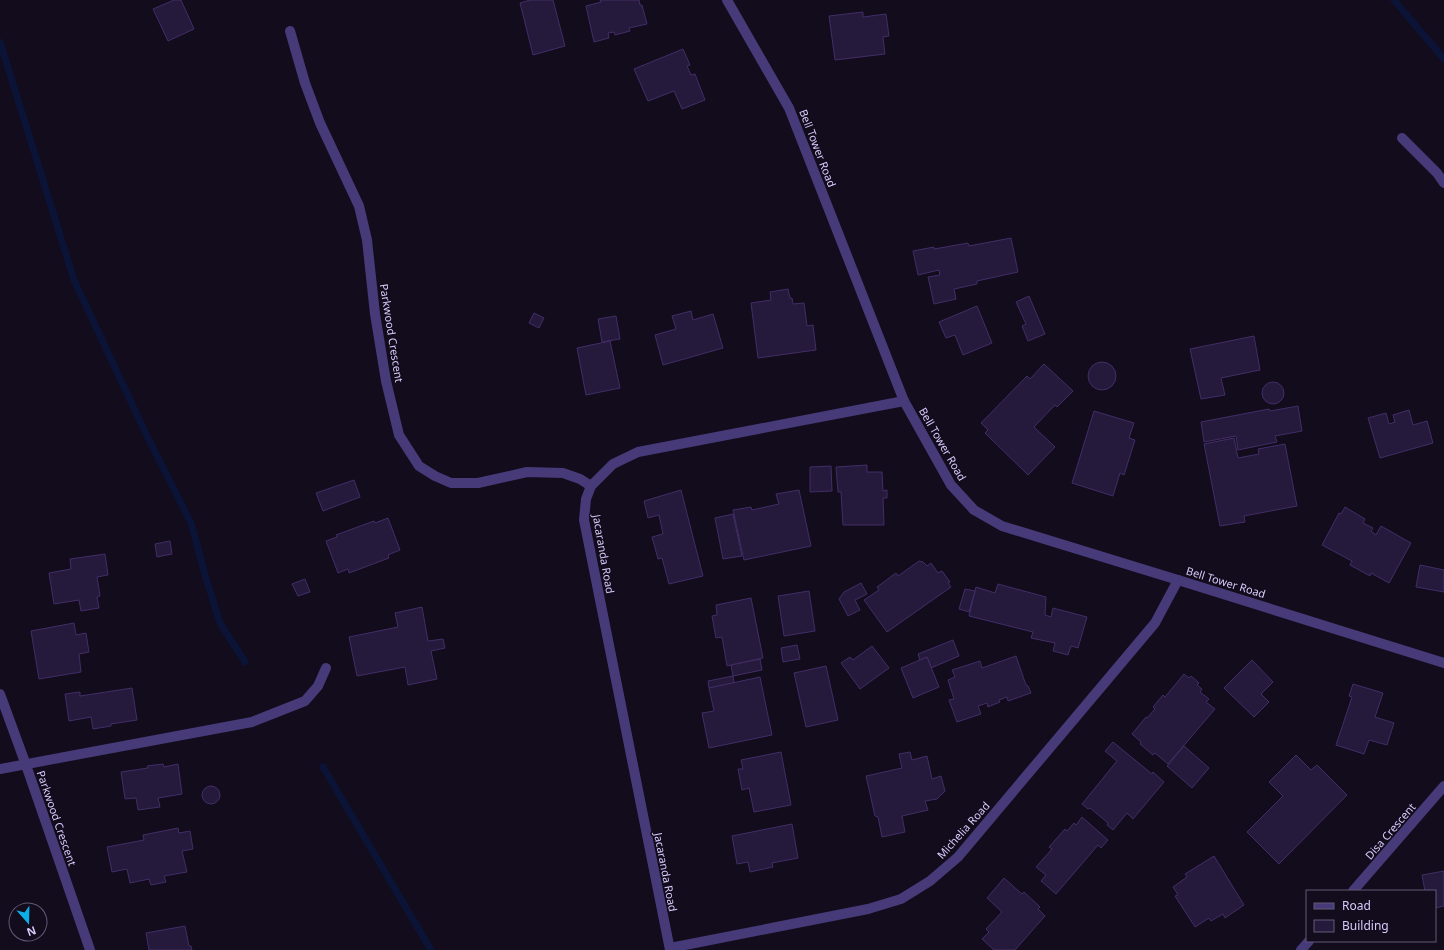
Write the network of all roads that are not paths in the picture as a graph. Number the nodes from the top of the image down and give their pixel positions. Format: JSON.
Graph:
{"nodes":[{"id":1,"x":727,"y":0,"type":"edge"},
{"id":2,"x":290,"y":31,"type":"dead end"},
{"id":3,"x":1402,"y":138,"type":"dead end"},
{"id":4,"x":1444,"y":182,"type":"edge"},
{"id":5,"x":904,"y":401,"type":"junction"},
{"id":6,"x":591,"y":486,"type":"junction"},
{"id":7,"x":1178,"y":580,"type":"junction"},
{"id":8,"x":1444,"y":663,"type":"edge"},
{"id":9,"x":326,"y":668,"type":"dead end"},
{"id":10,"x":0,"y":694,"type":"edge"},
{"id":11,"x":26,"y":765,"type":"junction"},
{"id":12,"x":0,"y":769,"type":"edge"},
{"id":13,"x":1444,"y":786,"type":"edge"},
{"id":14,"x":1354,"y":890,"type":"edge"},
{"id":15,"x":1308,"y":942,"type":"edge"},
{"id":16,"x":670,"y":949,"type":"edge"},
{"id":17,"x":90,"y":950,"type":"edge"},
{"id":18,"x":1301,"y":950,"type":"edge"}],
"edges":[{"from":1,"to":5,"type":"street","name":"Bell Tower Road"},
{"from":2,"to":6,"type":"street","name":"Parkwood Crescent"},
{"from":3,"to":4,"type":"street"},
{"from":5,"to":6,"type":"street","name":"Jacaranda Road"},
{"from":5,"to":7,"type":"street","name":"Bell Tower Road"},
{"from":6,"to":16,"type":"street","name":"Jacaranda Road"},
{"from":7,"to":8,"type":"street","name":"Bell Tower Road"},
{"from":7,"to":16,"type":"street","name":"Michelia Road"},
{"from":9,"to":11,"type":"street"},
{"from":10,"to":11,"type":"street","name":"Parkwood Crescent"},
{"from":11,"to":12,"type":"street"},
{"from":11,"to":17,"type":"street","name":"Parkwood Crescent"},
{"from":13,"to":14,"type":"street","name":"Disa Crescent"},
{"from":15,"to":18,"type":"street"}]}
